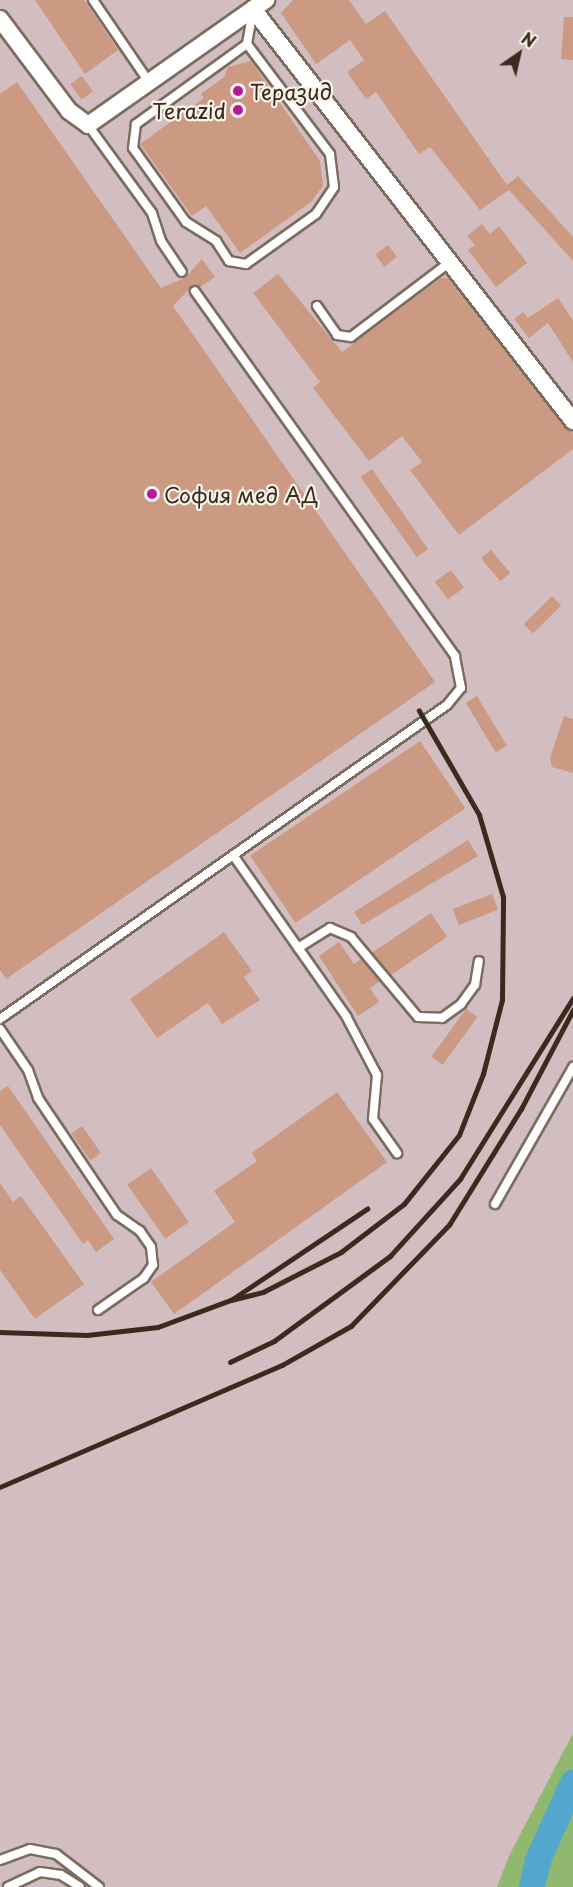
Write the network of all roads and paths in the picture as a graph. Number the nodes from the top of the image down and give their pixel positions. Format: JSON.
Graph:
{"nodes":[{"id":1,"x":93,"y":0,"type":"edge"},
{"id":2,"x":260,"y":4,"type":"edge"},
{"id":3,"x":0,"y":19,"type":"edge"},
{"id":4,"x":247,"y":44,"type":"junction"},
{"id":5,"x":149,"y":82,"type":"junction"},
{"id":6,"x":88,"y":125,"type":"junction"},
{"id":7,"x":450,"y":262,"type":"junction"},
{"id":8,"x":182,"y":272,"type":"dead end"},
{"id":9,"x":195,"y":291,"type":"dead end"},
{"id":10,"x":317,"y":306,"type":"dead end"},
{"id":11,"x":573,"y":421,"type":"edge"},
{"id":12,"x":233,"y":855,"type":"junction"},
{"id":13,"x":298,"y":948,"type":"junction"},
{"id":14,"x":479,"y":961,"type":"dead end"},
{"id":15,"x":0,"y":1019,"type":"edge"},
{"id":16,"x":0,"y":1029,"type":"edge"},
{"id":17,"x":573,"y":1067,"type":"edge"},
{"id":18,"x":397,"y":1153,"type":"dead end"},
{"id":19,"x":495,"y":1204,"type":"dead end"},
{"id":20,"x":98,"y":1310,"type":"dead end"},
{"id":21,"x":0,"y":1860,"type":"edge"},
{"id":22,"x":8,"y":1887,"type":"edge"},
{"id":23,"x":80,"y":1887,"type":"edge"},
{"id":24,"x":99,"y":1887,"type":"edge"}],
"edges":[{"from":1,"to":5,"type":"lane"},
{"from":2,"to":4,"type":"lane"},
{"from":2,"to":5,"type":"street"},
{"from":2,"to":7,"type":"street"},
{"from":3,"to":6,"type":"street"},
{"from":4,"to":4,"type":"lane"},
{"from":5,"to":6,"type":"street"},
{"from":6,"to":8,"type":"lane"},
{"from":7,"to":10,"type":"lane"},
{"from":7,"to":11,"type":"street"},
{"from":9,"to":12,"type":"lane"},
{"from":12,"to":13,"type":"lane"},
{"from":12,"to":15,"type":"lane"},
{"from":13,"to":14,"type":"lane"},
{"from":13,"to":18,"type":"lane"},
{"from":16,"to":20,"type":"lane"},
{"from":17,"to":19,"type":"lane"},
{"from":21,"to":24,"type":"lane"},
{"from":22,"to":23,"type":"lane"}]}
